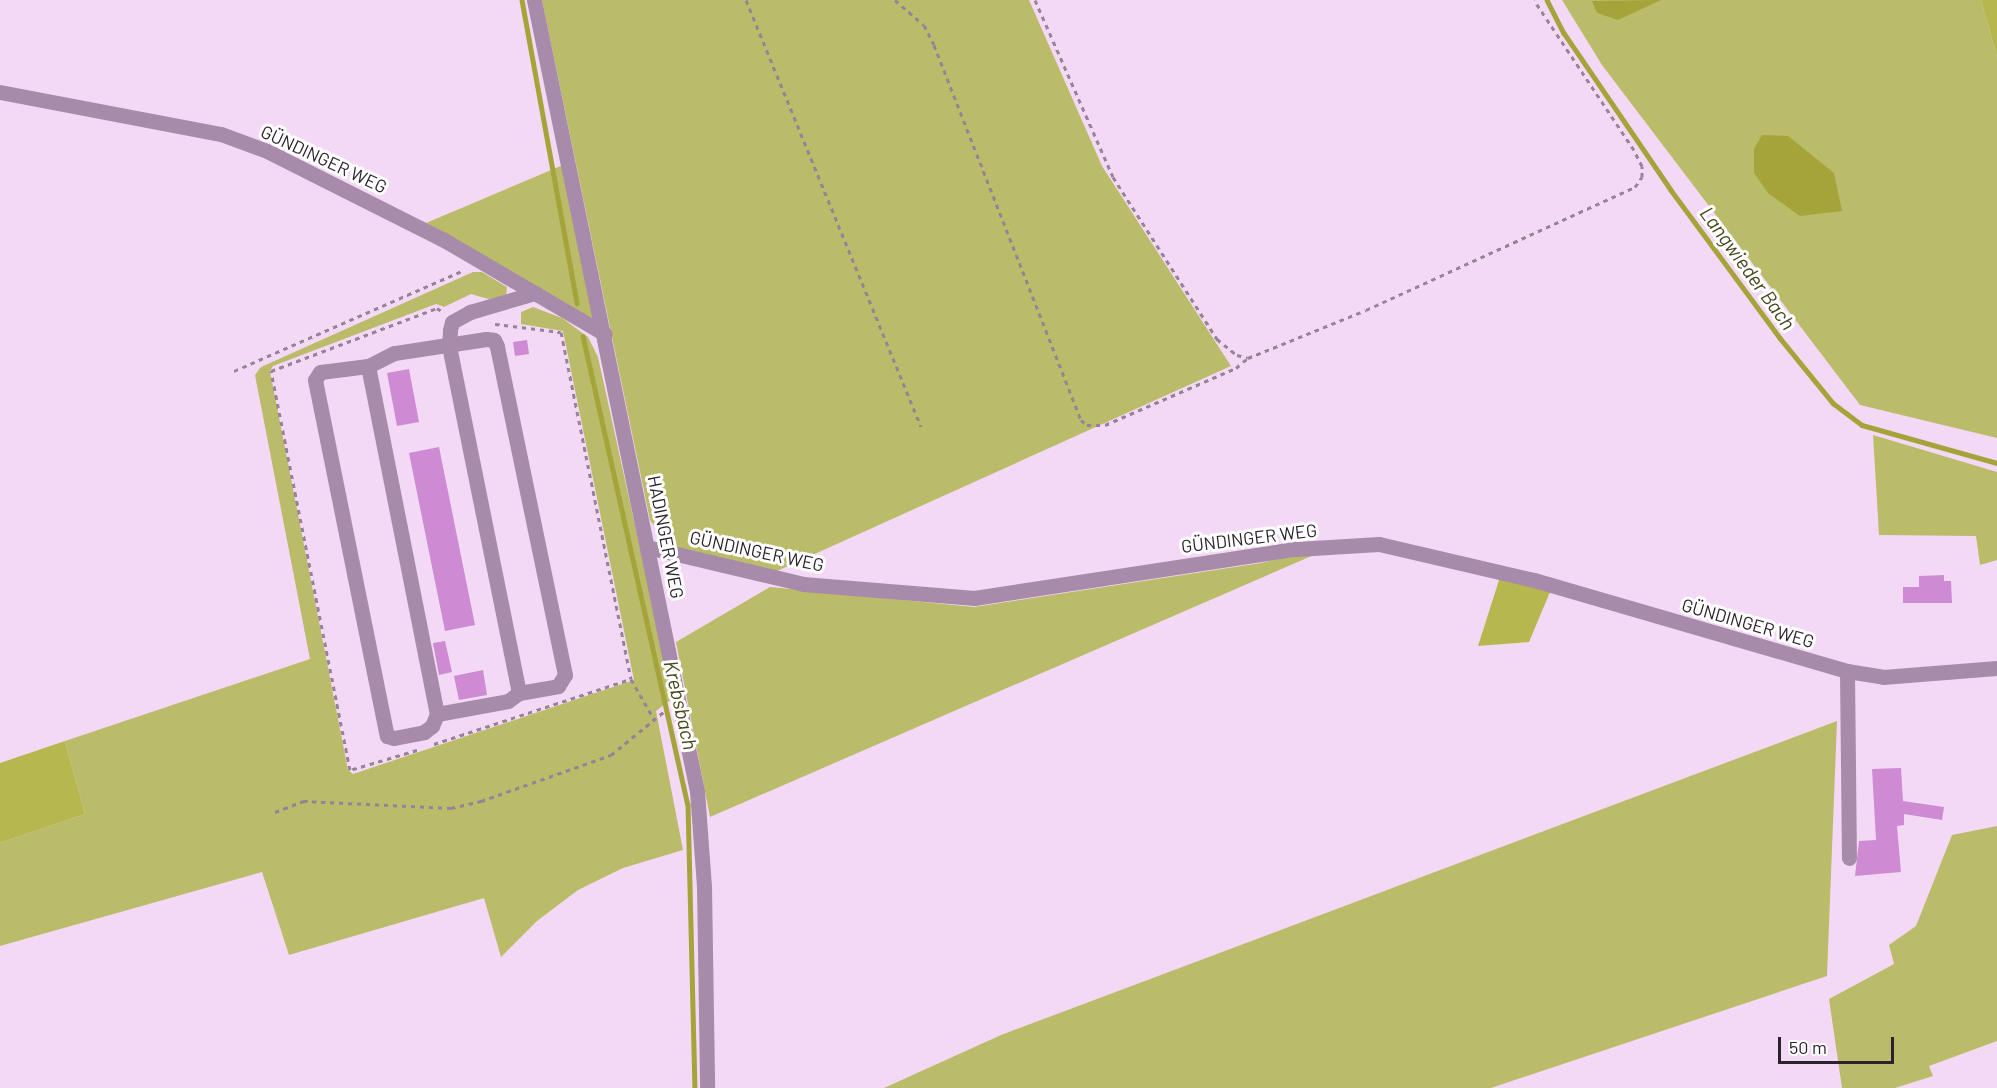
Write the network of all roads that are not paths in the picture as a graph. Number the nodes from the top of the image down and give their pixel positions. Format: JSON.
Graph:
{"nodes":[{"id":1,"x":534,"y":0,"type":"edge"},
{"id":2,"x":0,"y":92,"type":"edge"},
{"id":3,"x":535,"y":293,"type":"junction"},
{"id":4,"x":605,"y":334,"type":"junction"},
{"id":5,"x":449,"y":345,"type":"junction"},
{"id":6,"x":368,"y":366,"type":"junction"},
{"id":7,"x":648,"y":547,"type":"junction"},
{"id":8,"x":1997,"y":668,"type":"edge"},
{"id":9,"x":1846,"y":671,"type":"junction"},
{"id":10,"x":519,"y":693,"type":"junction"},
{"id":11,"x":436,"y":714,"type":"junction"},
{"id":12,"x":1850,"y":858,"type":"dead end"},
{"id":13,"x":707,"y":1088,"type":"edge"}],
"edges":[{"from":1,"to":4,"type":"street","name":"HADINGER WEG"},
{"from":2,"to":3,"type":"street","name":"GÜNDINGER WEG"},
{"from":3,"to":4,"type":"street","name":"GÜNDINGER WEG"},
{"from":3,"to":5,"type":"street"},
{"from":4,"to":7,"type":"street","name":"HADINGER WEG"},
{"from":5,"to":6,"type":"street"},
{"from":5,"to":10,"type":"street"},
{"from":5,"to":10,"type":"street"},
{"from":6,"to":11,"type":"street"},
{"from":6,"to":11,"type":"street"},
{"from":7,"to":9,"type":"street","name":"GÜNDINGER WEG"},
{"from":7,"to":13,"type":"street","name":"HADINGER WEG"},
{"from":8,"to":9,"type":"street","name":"GÜNDINGER WEG"},
{"from":9,"to":12,"type":"street"},
{"from":10,"to":11,"type":"street"}]}
